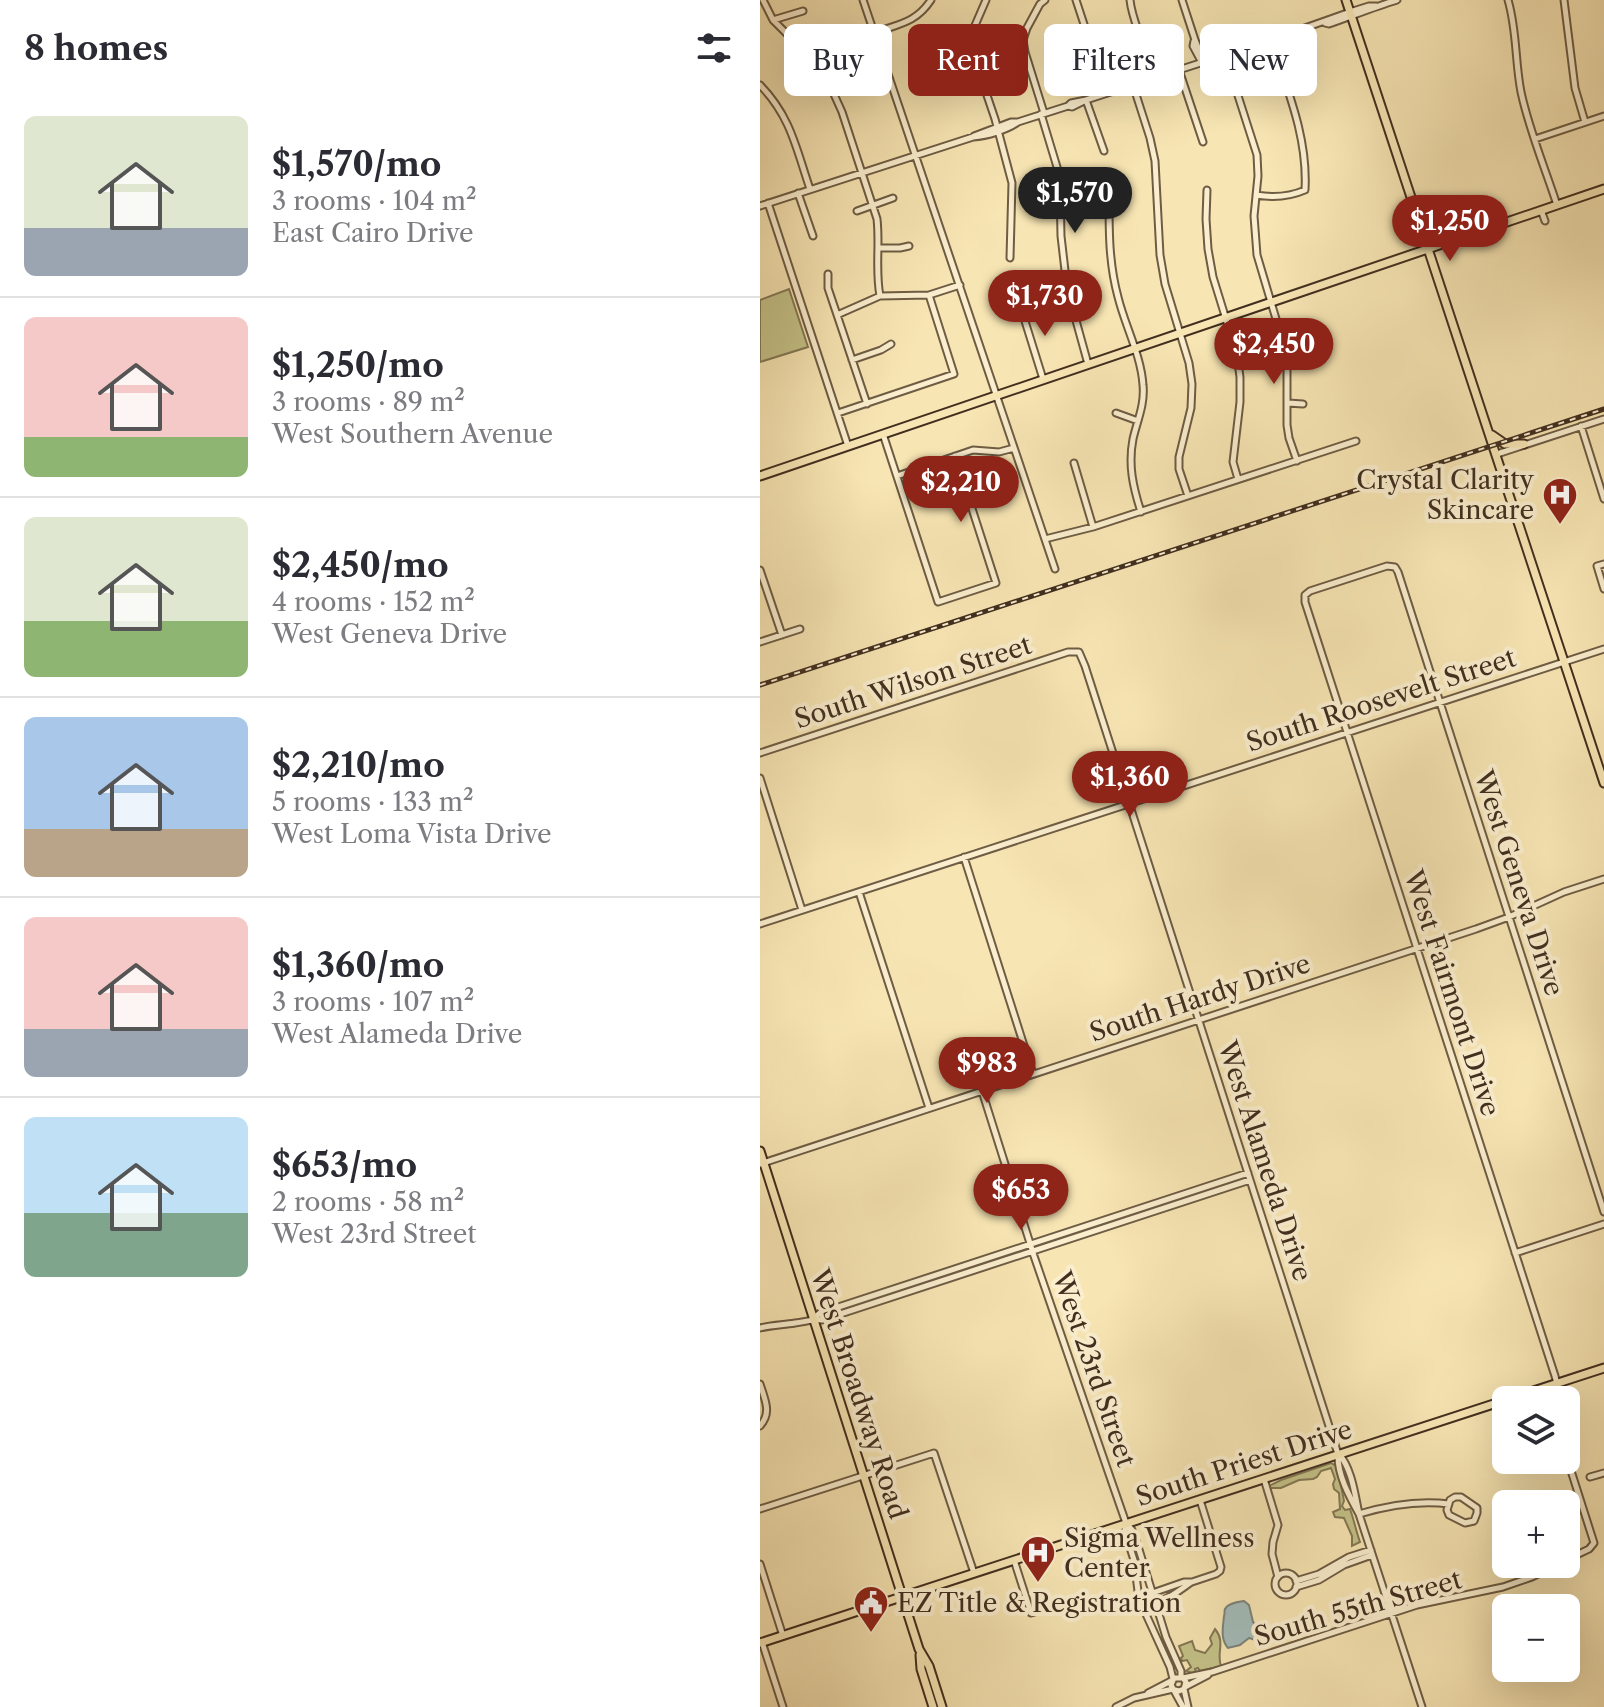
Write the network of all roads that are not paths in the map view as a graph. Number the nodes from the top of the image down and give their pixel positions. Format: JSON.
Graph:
{"nodes":[{"id":1,"x":763,"y":0,"type":"edge"},
{"id":2,"x":863,"y":0,"type":"edge"},
{"id":3,"x":931,"y":0,"type":"edge"},
{"id":4,"x":986,"y":0,"type":"edge"},
{"id":5,"x":1045,"y":0,"type":"edge"},
{"id":6,"x":1076,"y":0,"type":"edge"},
{"id":7,"x":1130,"y":0,"type":"edge"},
{"id":8,"x":1182,"y":0,"type":"edge"},
{"id":9,"x":1346,"y":0,"type":"edge"},
{"id":10,"x":1397,"y":0,"type":"edge"},
{"id":11,"x":1508,"y":0,"type":"edge"},
{"id":12,"x":1564,"y":0,"type":"edge"},
{"id":13,"x":803,"y":11,"type":"dead end"},
{"id":14,"x":1351,"y":14,"type":"junction"},
{"id":15,"x":773,"y":20,"type":"junction"},
{"id":16,"x":871,"y":24,"type":"edge"},
{"id":17,"x":1084,"y":24,"type":"edge"},
{"id":18,"x":1135,"y":24,"type":"edge"},
{"id":19,"x":1317,"y":25,"type":"edge"},
{"id":20,"x":892,"y":26,"type":"edge"},
{"id":21,"x":1200,"y":62,"type":"edge"},
{"id":22,"x":760,"y":85,"type":"edge"},
{"id":23,"x":1184,"y":85,"type":"edge"},
{"id":24,"x":892,"y":86,"type":"edge"},
{"id":25,"x":1098,"y":96,"type":"edge"},
{"id":26,"x":1137,"y":96,"type":"edge"},
{"id":27,"x":1238,"y":96,"type":"edge"},
{"id":28,"x":1289,"y":96,"type":"edge"},
{"id":29,"x":1086,"y":100,"type":"junction"},
{"id":30,"x":1042,"y":114,"type":"junction"},
{"id":31,"x":1604,"y":116,"type":"edge"},
{"id":32,"x":1585,"y":122,"type":"junction"},
{"id":33,"x":997,"y":129,"type":"junction"},
{"id":34,"x":1535,"y":139,"type":"junction"},
{"id":35,"x":1203,"y":142,"type":"dead end"},
{"id":36,"x":1104,"y":151,"type":"dead end"},
{"id":37,"x":916,"y":156,"type":"junction"},
{"id":38,"x":861,"y":173,"type":"junction"},
{"id":39,"x":810,"y":189,"type":"junction"},
{"id":40,"x":1604,"y":189,"type":"edge"},
{"id":41,"x":1207,"y":190,"type":"dead end"},
{"id":42,"x":798,"y":193,"type":"junction"},
{"id":43,"x":1256,"y":195,"type":"junction"},
{"id":44,"x":893,"y":198,"type":"dead end"},
{"id":45,"x":1109,"y":199,"type":"dead end"},
{"id":46,"x":768,"y":203,"type":"junction"},
{"id":47,"x":872,"y":205,"type":"junction"},
{"id":48,"x":1557,"y":205,"type":"junction"},
{"id":49,"x":760,"y":206,"type":"edge"},
{"id":50,"x":1541,"y":210,"type":"junction"},
{"id":51,"x":857,"y":211,"type":"dead end"},
{"id":52,"x":1545,"y":221,"type":"dead end"},
{"id":53,"x":813,"y":236,"type":"dead end"},
{"id":54,"x":909,"y":246,"type":"dead end"},
{"id":55,"x":878,"y":248,"type":"junction"},
{"id":56,"x":1429,"y":248,"type":"junction"},
{"id":57,"x":1010,"y":258,"type":"dead end"},
{"id":58,"x":828,"y":274,"type":"dead end"},
{"id":59,"x":960,"y":285,"type":"junction"},
{"id":60,"x":929,"y":295,"type":"junction"},
{"id":61,"x":880,"y":296,"type":"junction"},
{"id":62,"x":1271,"y":302,"type":"junction"},
{"id":63,"x":1020,"y":305,"type":"dead end"},
{"id":64,"x":837,"y":315,"type":"junction"},
{"id":65,"x":1226,"y":317,"type":"junction"},
{"id":66,"x":1180,"y":333,"type":"junction"},
{"id":67,"x":891,"y":344,"type":"dead end"},
{"id":68,"x":1134,"y":348,"type":"junction"},
{"id":69,"x":852,"y":360,"type":"junction"},
{"id":70,"x":1088,"y":364,"type":"junction"},
{"id":71,"x":1043,"y":379,"type":"junction"},
{"id":72,"x":996,"y":395,"type":"junction"},
{"id":73,"x":1288,"y":403,"type":"junction"},
{"id":74,"x":867,"y":404,"type":"junction"},
{"id":75,"x":1303,"y":404,"type":"dead end"},
{"id":76,"x":838,"y":413,"type":"junction"},
{"id":77,"x":1116,"y":413,"type":"dead end"},
{"id":78,"x":1604,"y":419,"type":"edge"},
{"id":79,"x":1138,"y":421,"type":"junction"},
{"id":80,"x":1581,"y":426,"type":"junction"},
{"id":81,"x":1490,"y":433,"type":"junction"},
{"id":82,"x":883,"y":434,"type":"junction"},
{"id":83,"x":1356,"y":441,"type":"dead end"},
{"id":84,"x":1524,"y":444,"type":"junction"},
{"id":85,"x":848,"y":446,"type":"junction"},
{"id":86,"x":1014,"y":448,"type":"junction"},
{"id":87,"x":1497,"y":454,"type":"junction"},
{"id":88,"x":955,"y":456,"type":"junction"},
{"id":89,"x":1297,"y":461,"type":"junction"},
{"id":90,"x":1074,"y":463,"type":"dead end"},
{"id":91,"x":760,"y":476,"type":"edge"},
{"id":92,"x":897,"y":476,"type":"junction"},
{"id":93,"x":1238,"y":479,"type":"junction"},
{"id":94,"x":1188,"y":496,"type":"junction"},
{"id":95,"x":1604,"y":499,"type":"edge"},
{"id":96,"x":1141,"y":512,"type":"junction"},
{"id":97,"x":1093,"y":527,"type":"junction"},
{"id":98,"x":1045,"y":539,"type":"junction"},
{"id":99,"x":1604,"y":564,"type":"edge"},
{"id":100,"x":1055,"y":569,"type":"dead end"},
{"id":101,"x":760,"y":570,"type":"edge"},
{"id":102,"x":1604,"y":589,"type":"edge"},
{"id":103,"x":1296,"y":595,"type":"dead end"},
{"id":104,"x":1305,"y":596,"type":"junction"},
{"id":105,"x":800,"y":629,"type":"dead end"},
{"id":106,"x":782,"y":635,"type":"junction"},
{"id":107,"x":760,"y":642,"type":"edge"},
{"id":108,"x":1604,"y":649,"type":"edge"},
{"id":109,"x":1079,"y":652,"type":"joint"},
{"id":110,"x":1565,"y":661,"type":"junction"},
{"id":111,"x":1440,"y":702,"type":"junction"},
{"id":112,"x":1346,"y":732,"type":"junction"},
{"id":113,"x":760,"y":753,"type":"edge"},
{"id":114,"x":760,"y":778,"type":"edge"},
{"id":115,"x":1604,"y":783,"type":"edge"},
{"id":116,"x":1129,"y":803,"type":"junction"},
{"id":117,"x":964,"y":857,"type":"junction"},
{"id":118,"x":1604,"y":879,"type":"edge"},
{"id":119,"x":859,"y":892,"type":"junction"},
{"id":120,"x":802,"y":910,"type":"junction"},
{"id":121,"x":1509,"y":917,"type":"junction"},
{"id":122,"x":760,"y":924,"type":"edge"},
{"id":123,"x":1416,"y":948,"type":"junction"},
{"id":124,"x":1199,"y":1020,"type":"junction"},
{"id":125,"x":1034,"y":1074,"type":"junction"},
{"id":126,"x":982,"y":1091,"type":"junction"},
{"id":127,"x":929,"y":1108,"type":"junction"},
{"id":128,"x":760,"y":1151,"type":"edge"},
{"id":129,"x":762,"y":1163,"type":"edge"},
{"id":130,"x":1249,"y":1176,"type":"junction"},
{"id":131,"x":1604,"y":1212,"type":"edge"},
{"id":132,"x":1604,"y":1224,"type":"edge"},
{"id":133,"x":1032,"y":1247,"type":"junction"},
{"id":134,"x":1515,"y":1253,"type":"junction"},
{"id":135,"x":814,"y":1319,"type":"junction"},
{"id":136,"x":760,"y":1328,"type":"edge"},
{"id":137,"x":1604,"y":1368,"type":"edge"},
{"id":138,"x":1557,"y":1383,"type":"junction"},
{"id":139,"x":760,"y":1384,"type":"edge"},
{"id":140,"x":1558,"y":1386,"type":"edge"},
{"id":141,"x":760,"y":1426,"type":"edge"},
{"id":142,"x":1338,"y":1454,"type":"junction"},
{"id":143,"x":1604,"y":1473,"type":"edge"},
{"id":144,"x":864,"y":1475,"type":"junction"},
{"id":145,"x":1590,"y":1477,"type":"dead end"},
{"id":146,"x":1263,"y":1478,"type":"junction"},
{"id":147,"x":1580,"y":1497,"type":"edge"},
{"id":148,"x":1199,"y":1499,"type":"junction"},
{"id":149,"x":1449,"y":1504,"type":"junction"},
{"id":150,"x":760,"y":1509,"type":"edge"},
{"id":151,"x":1359,"y":1514,"type":"junction"},
{"id":152,"x":1126,"y":1523,"type":"junction"},
{"id":153,"x":1580,"y":1552,"type":"edge"},
{"id":154,"x":1372,"y":1553,"type":"junction"},
{"id":155,"x":1014,"y":1560,"type":"junction"},
{"id":156,"x":760,"y":1564,"type":"edge"},
{"id":157,"x":974,"y":1573,"type":"junction"},
{"id":158,"x":1278,"y":1577,"type":"junction"},
{"id":159,"x":1529,"y":1578,"type":"edge"},
{"id":160,"x":1192,"y":1582,"type":"junction"},
{"id":161,"x":1296,"y":1584,"type":"junction"},
{"id":162,"x":1152,"y":1593,"type":"junction"},
{"id":163,"x":902,"y":1597,"type":"junction"},
{"id":164,"x":1139,"y":1599,"type":"junction"},
{"id":165,"x":1155,"y":1604,"type":"junction"},
{"id":166,"x":1391,"y":1613,"type":"junction"},
{"id":167,"x":1153,"y":1630,"type":"junction"},
{"id":168,"x":783,"y":1636,"type":"junction"},
{"id":169,"x":1168,"y":1641,"type":"junction"},
{"id":170,"x":761,"y":1642,"type":"edge"},
{"id":171,"x":919,"y":1649,"type":"junction"},
{"id":172,"x":1212,"y":1672,"type":"junction"},
{"id":173,"x":1182,"y":1678,"type":"junction"},
{"id":174,"x":1173,"y":1680,"type":"junction"},
{"id":175,"x":1184,"y":1688,"type":"junction"},
{"id":176,"x":1174,"y":1689,"type":"junction"},
{"id":177,"x":1144,"y":1695,"type":"junction"},
{"id":178,"x":783,"y":1707,"type":"edge"},
{"id":179,"x":933,"y":1707,"type":"edge"},
{"id":180,"x":942,"y":1707,"type":"edge"},
{"id":181,"x":1116,"y":1707,"type":"edge"},
{"id":182,"x":1186,"y":1707,"type":"edge"},
{"id":183,"x":1422,"y":1707,"type":"edge"}],
"edges":[{"from":1,"to":15,"type":"street"},
{"from":2,"to":16,"type":"street"},
{"from":3,"to":20,"type":"street"},
{"from":4,"to":33,"type":"street"},
{"from":5,"to":30,"type":"street"},
{"from":6,"to":17,"type":"street"},
{"from":7,"to":18,"type":"street"},
{"from":8,"to":21,"type":"street"},
{"from":9,"to":14,"type":"main road"},
{"from":10,"to":14,"type":"street"},
{"from":11,"to":34,"type":"street"},
{"from":12,"to":32,"type":"street"},
{"from":13,"to":15,"type":"street"},
{"from":14,"to":19,"type":"street"},
{"from":14,"to":56,"type":"main road"},
{"from":15,"to":38,"type":"street"},
{"from":22,"to":39,"type":"street"},
{"from":23,"to":35,"type":"street"},
{"from":24,"to":37,"type":"street"},
{"from":25,"to":29,"type":"street"},
{"from":26,"to":66,"type":"street"},
{"from":27,"to":43,"type":"street"},
{"from":28,"to":43,"type":"street"},
{"from":29,"to":30,"type":"street"},
{"from":29,"to":36,"type":"street"},
{"from":30,"to":33,"type":"street"},
{"from":30,"to":70,"type":"street"},
{"from":31,"to":32,"type":"street"},
{"from":32,"to":34,"type":"street"},
{"from":33,"to":37,"type":"street"},
{"from":33,"to":57,"type":"street"},
{"from":34,"to":48,"type":"street"},
{"from":37,"to":38,"type":"street"},
{"from":37,"to":59,"type":"street"},
{"from":38,"to":39,"type":"street"},
{"from":38,"to":47,"type":"street"},
{"from":39,"to":42,"type":"street"},
{"from":40,"to":48,"type":"main road"},
{"from":41,"to":65,"type":"street"},
{"from":42,"to":46,"type":"street"},
{"from":42,"to":53,"type":"street"},
{"from":43,"to":62,"type":"street"},
{"from":44,"to":47,"type":"street"},
{"from":45,"to":68,"type":"street"},
{"from":46,"to":49,"type":"street"},
{"from":46,"to":76,"type":"street"},
{"from":47,"to":51,"type":"street"},
{"from":47,"to":55,"type":"street"},
{"from":48,"to":50,"type":"main road"},
{"from":50,"to":52,"type":"street"},
{"from":50,"to":56,"type":"main road"},
{"from":54,"to":55,"type":"street"},
{"from":55,"to":61,"type":"street"},
{"from":56,"to":62,"type":"main road"},
{"from":56,"to":81,"type":"main road"},
{"from":58,"to":64,"type":"street"},
{"from":59,"to":60,"type":"street"},
{"from":59,"to":72,"type":"street"},
{"from":60,"to":61,"type":"street"},
{"from":60,"to":74,"type":"street"},
{"from":61,"to":64,"type":"street"},
{"from":62,"to":65,"type":"main road"},
{"from":62,"to":73,"type":"street"},
{"from":63,"to":71,"type":"street"},
{"from":64,"to":69,"type":"street"},
{"from":65,"to":66,"type":"main road"},
{"from":65,"to":93,"type":"street"},
{"from":66,"to":68,"type":"main road"},
{"from":66,"to":94,"type":"street"},
{"from":67,"to":69,"type":"street"},
{"from":68,"to":70,"type":"main road"},
{"from":68,"to":79,"type":"street"},
{"from":69,"to":74,"type":"street"},
{"from":70,"to":71,"type":"main road"},
{"from":71,"to":72,"type":"main road"},
{"from":72,"to":82,"type":"main road"},
{"from":72,"to":86,"type":"street"},
{"from":73,"to":75,"type":"street"},
{"from":73,"to":89,"type":"street"},
{"from":74,"to":76,"type":"street"},
{"from":76,"to":85,"type":"street"},
{"from":77,"to":79,"type":"street"},
{"from":78,"to":80,"type":"street"},
{"from":79,"to":96,"type":"street"},
{"from":80,"to":84,"type":"street"},
{"from":80,"to":95,"type":"street"},
{"from":81,"to":84,"type":"main road"},
{"from":81,"to":87,"type":"main road"},
{"from":82,"to":85,"type":"main road"},
{"from":82,"to":92,"type":"street"},
{"from":83,"to":89,"type":"street"},
{"from":84,"to":87,"type":"street"},
{"from":85,"to":91,"type":"main road"},
{"from":86,"to":88,"type":"street"},
{"from":86,"to":98,"type":"street"},
{"from":87,"to":110,"type":"main road"},
{"from":88,"to":92,"type":"street"},
{"from":88,"to":92,"type":"street"},
{"from":89,"to":93,"type":"street"},
{"from":90,"to":97,"type":"street"},
{"from":93,"to":94,"type":"street"},
{"from":94,"to":96,"type":"street"},
{"from":96,"to":97,"type":"street"},
{"from":97,"to":98,"type":"street"},
{"from":98,"to":100,"type":"street"},
{"from":99,"to":102,"type":"street"},
{"from":101,"to":106,"type":"street"},
{"from":103,"to":104,"type":"street"},
{"from":104,"to":111,"type":"street","name":"West Geneva Drive"},
{"from":104,"to":112,"type":"street","name":"West Fairmont Drive"},
{"from":105,"to":106,"type":"street"},
{"from":106,"to":107,"type":"street"},
{"from":108,"to":110,"type":"street","name":"South Roosevelt Street"},
{"from":109,"to":113,"type":"street","name":"South Wilson Street"},
{"from":109,"to":116,"type":"street","name":"West Alameda Drive"},
{"from":110,"to":111,"type":"street","name":"South Roosevelt Street"},
{"from":110,"to":115,"type":"main road"},
{"from":111,"to":112,"type":"street","name":"South Roosevelt Street"},
{"from":111,"to":121,"type":"street","name":"West Geneva Drive"},
{"from":112,"to":116,"type":"street","name":"South Roosevelt Street"},
{"from":112,"to":123,"type":"street","name":"West Fairmont Drive"},
{"from":114,"to":120,"type":"street"},
{"from":116,"to":117,"type":"street","name":"South Roosevelt Street"},
{"from":116,"to":124,"type":"street","name":"West Alameda Drive"},
{"from":117,"to":119,"type":"street","name":"South Roosevelt Street"},
{"from":117,"to":125,"type":"street"},
{"from":118,"to":121,"type":"street","name":"South Hardy Drive"},
{"from":119,"to":120,"type":"street","name":"South Roosevelt Street"},
{"from":119,"to":127,"type":"street"},
{"from":120,"to":122,"type":"street","name":"South Roosevelt Street"},
{"from":121,"to":123,"type":"street","name":"South Hardy Drive"},
{"from":121,"to":131,"type":"street","name":"West Geneva Drive"},
{"from":123,"to":124,"type":"street","name":"South Hardy Drive"},
{"from":123,"to":134,"type":"street","name":"West Fairmont Drive"},
{"from":124,"to":125,"type":"street","name":"South Hardy Drive"},
{"from":124,"to":130,"type":"street","name":"West Alameda Drive"},
{"from":125,"to":126,"type":"street","name":"South Hardy Drive"},
{"from":126,"to":127,"type":"street","name":"South Hardy Drive"},
{"from":126,"to":133,"type":"street","name":"West 23rd Street"},
{"from":127,"to":129,"type":"street","name":"South Hardy Drive"},
{"from":128,"to":129,"type":"main road","name":"West Broadway Road"},
{"from":129,"to":135,"type":"main road","name":"West Broadway Road"},
{"from":130,"to":133,"type":"street"},
{"from":130,"to":142,"type":"street","name":"West Alameda Drive"},
{"from":132,"to":134,"type":"street"},
{"from":133,"to":135,"type":"street"},
{"from":133,"to":152,"type":"street","name":"West 23rd Street"},
{"from":134,"to":138,"type":"street","name":"West Fairmont Drive"},
{"from":135,"to":136,"type":"street"},
{"from":135,"to":144,"type":"main road","name":"West Broadway Road"},
{"from":137,"to":138,"type":"main road","name":"South Priest Drive"},
{"from":138,"to":140,"type":"street","name":"West Fairmont Drive"},
{"from":138,"to":142,"type":"main road","name":"South Priest Drive"},
{"from":139,"to":141,"type":"street"},
{"from":142,"to":146,"type":"main road","name":"South Priest Drive"},
{"from":142,"to":151,"type":"street","name":"West Alameda Drive"},
{"from":143,"to":145,"type":"street"},
{"from":144,"to":150,"type":"street"},
{"from":144,"to":157,"type":"street"},
{"from":144,"to":163,"type":"main road","name":"West Broadway Road"},
{"from":146,"to":148,"type":"main road","name":"South Priest Drive"},
{"from":146,"to":158,"type":"street"},
{"from":147,"to":153,"type":"street"},
{"from":148,"to":152,"type":"main road","name":"South Priest Drive"},
{"from":148,"to":160,"type":"street"},
{"from":149,"to":149,"type":"street"},
{"from":149,"to":151,"type":"street"},
{"from":151,"to":154,"type":"street","name":"West Alameda Drive"},
{"from":152,"to":155,"type":"main road","name":"South Priest Drive"},
{"from":152,"to":162,"type":"street"},
{"from":152,"to":164,"type":"street"},
{"from":154,"to":161,"type":"street"},
{"from":154,"to":166,"type":"street","name":"West Alameda Drive"},
{"from":155,"to":157,"type":"main road","name":"South Priest Drive"},
{"from":155,"to":164,"type":"street"},
{"from":156,"to":168,"type":"street"},
{"from":157,"to":163,"type":"main road","name":"South Priest Drive"},
{"from":158,"to":161,"type":"street"},
{"from":158,"to":161,"type":"street"},
{"from":159,"to":166,"type":"street","name":"South 55th Street"},
{"from":160,"to":162,"type":"street"},
{"from":160,"to":165,"type":"street"},
{"from":162,"to":164,"type":"street"},
{"from":162,"to":165,"type":"street"},
{"from":163,"to":168,"type":"main road","name":"South Priest Drive"},
{"from":163,"to":171,"type":"main road","name":"West Broadway Road"},
{"from":164,"to":165,"type":"street"},
{"from":164,"to":167,"type":"street"},
{"from":165,"to":169,"type":"street"},
{"from":166,"to":172,"type":"street","name":"South 55th Street"},
{"from":166,"to":183,"type":"street","name":"West Alameda Drive"},
{"from":167,"to":169,"type":"street"},
{"from":167,"to":174,"type":"street"},
{"from":168,"to":170,"type":"main road","name":"South Priest Drive"},
{"from":169,"to":173,"type":"street"},
{"from":170,"to":178,"type":"street"},
{"from":171,"to":179,"type":"main road","name":"West Broadway Road"},
{"from":171,"to":180,"type":"main road","name":"West Broadway Road"},
{"from":172,"to":173,"type":"street","name":"South 55th Street"},
{"from":172,"to":175,"type":"street","name":"South 55th Street"},
{"from":173,"to":174,"type":"street"},
{"from":173,"to":175,"type":"street"},
{"from":174,"to":176,"type":"street"},
{"from":174,"to":177,"type":"street"},
{"from":175,"to":176,"type":"street"},
{"from":175,"to":182,"type":"street"},
{"from":176,"to":177,"type":"street"},
{"from":176,"to":182,"type":"street"},
{"from":177,"to":181,"type":"street"}]}
